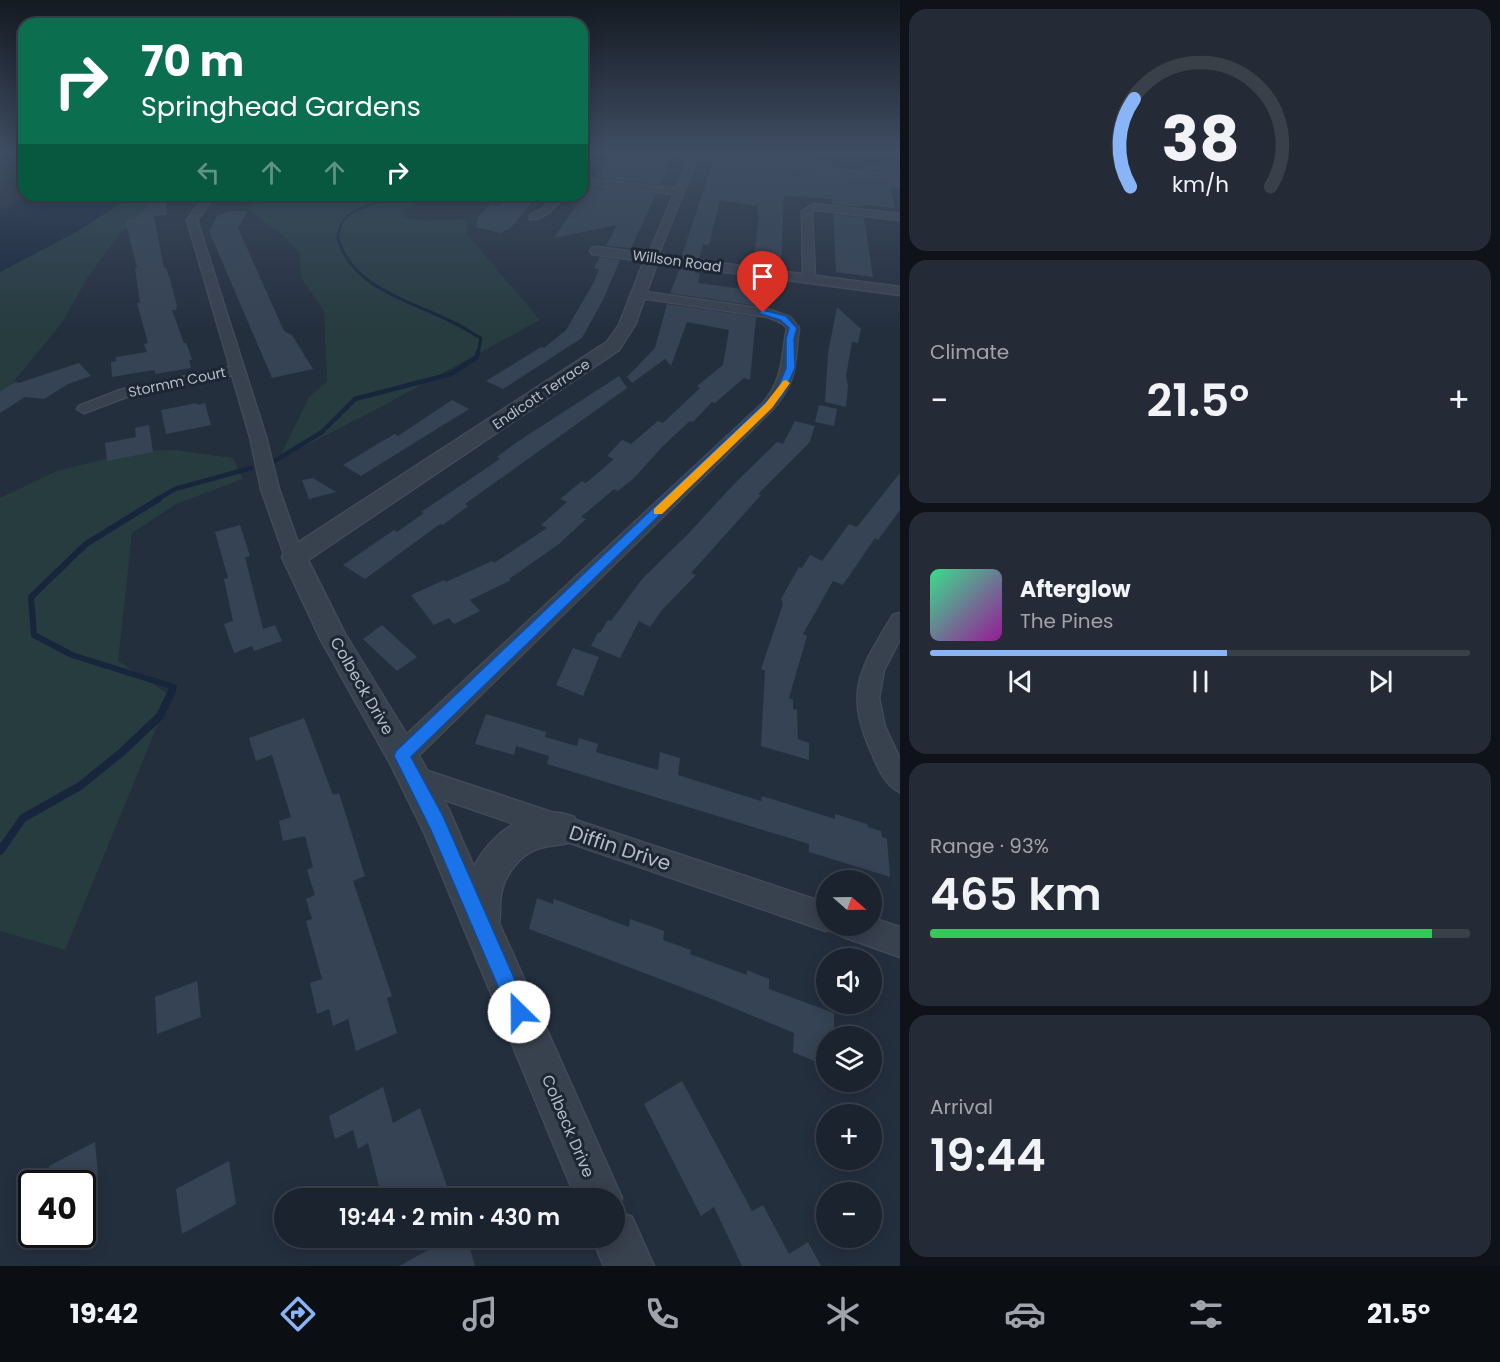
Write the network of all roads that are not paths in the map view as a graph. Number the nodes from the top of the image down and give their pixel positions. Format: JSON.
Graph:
{"nodes":[{"id":1,"x":198,"y":212,"type":"edge"},
{"id":2,"x":543,"y":212,"type":"edge"},
{"id":3,"x":671,"y":212,"type":"edge"},
{"id":4,"x":807,"y":212,"type":"edge"},
{"id":5,"x":858,"y":212,"type":"edge"},
{"id":6,"x":533,"y":217,"type":"dead end"},
{"id":7,"x":900,"y":217,"type":"edge"},
{"id":8,"x":597,"y":251,"type":"dead end"},
{"id":9,"x":652,"y":258,"type":"junction"},
{"id":10,"x":809,"y":279,"type":"junction"},
{"id":11,"x":900,"y":291,"type":"edge"},
{"id":12,"x":639,"y":295,"type":"junction"},
{"id":13,"x":236,"y":370,"type":"junction"},
{"id":14,"x":84,"y":409,"type":"dead end"},
{"id":15,"x":294,"y":557,"type":"junction"},
{"id":16,"x":900,"y":621,"type":"edge"},
{"id":17,"x":408,"y":767,"type":"junction"},
{"id":18,"x":900,"y":780,"type":"edge"},
{"id":19,"x":562,"y":829,"type":"junction"},
{"id":20,"x":816,"y":914,"type":"edge"},
{"id":21,"x":882,"y":936,"type":"edge"},
{"id":22,"x":900,"y":942,"type":"edge"},
{"id":23,"x":492,"y":950,"type":"junction"},
{"id":24,"x":595,"y":1188,"type":"edge"},
{"id":25,"x":621,"y":1248,"type":"edge"},
{"id":26,"x":629,"y":1266,"type":"edge"}],
"edges":[{"from":1,"to":13,"type":"street","name":"Colbeck Drive"},
{"from":2,"to":6,"type":"street"},
{"from":3,"to":9,"type":"street","name":"Endicott Terrace"},
{"from":4,"to":10,"type":"street"},
{"from":5,"to":7,"type":"street"},
{"from":8,"to":9,"type":"street","name":"Willson Road"},
{"from":9,"to":10,"type":"street","name":"Willson Road"},
{"from":9,"to":12,"type":"street","name":"Endicott Terrace"},
{"from":10,"to":11,"type":"street","name":"Willson Road"},
{"from":12,"to":15,"type":"street","name":"Endicott Terrace"},
{"from":12,"to":17,"type":"street"},
{"from":13,"to":14,"type":"street","name":"Stormm Court"},
{"from":13,"to":15,"type":"street","name":"Colbeck Drive"},
{"from":15,"to":17,"type":"street","name":"Colbeck Drive"},
{"from":16,"to":18,"type":"street"},
{"from":17,"to":19,"type":"street","name":"Diffin Drive"},
{"from":17,"to":23,"type":"street","name":"Colbeck Drive"},
{"from":19,"to":20,"type":"street","name":"Diffin Drive"},
{"from":19,"to":23,"type":"street"},
{"from":21,"to":22,"type":"street"},
{"from":23,"to":24,"type":"street","name":"Colbeck Drive"},
{"from":25,"to":26,"type":"street"}]}
